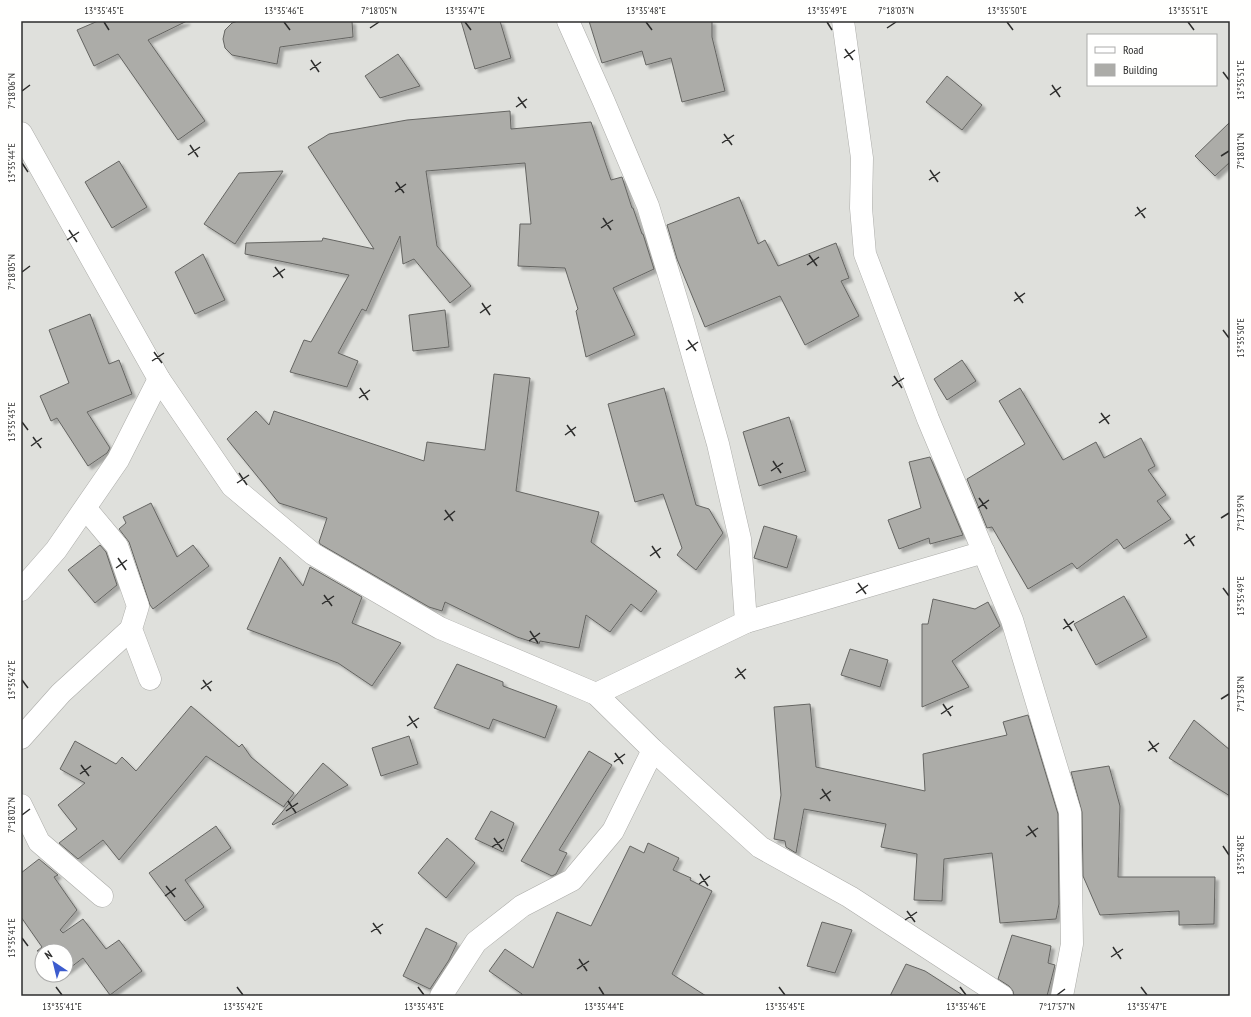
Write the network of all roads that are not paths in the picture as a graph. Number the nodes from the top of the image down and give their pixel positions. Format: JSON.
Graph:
{"nodes":[{"id":1,"x":568,"y":21,"type":"edge"},
{"id":2,"x":843,"y":21,"type":"edge"},
{"id":3,"x":21,"y":133,"type":"edge"},
{"id":4,"x":158,"y":379,"type":"junction"},
{"id":5,"x":86,"y":509,"type":"junction"},
{"id":6,"x":984,"y":552,"type":"junction"},
{"id":7,"x":21,"y":590,"type":"edge"},
{"id":8,"x":746,"y":622,"type":"junction"},
{"id":9,"x":131,"y":629,"type":"junction"},
{"id":10,"x":150,"y":679,"type":"dead end"},
{"id":11,"x":596,"y":694,"type":"junction"},
{"id":12,"x":21,"y":738,"type":"edge"},
{"id":13,"x":653,"y":750,"type":"junction"},
{"id":14,"x":21,"y":805,"type":"edge"},
{"id":15,"x":102,"y":896,"type":"dead end"},
{"id":16,"x":441,"y":996,"type":"edge"},
{"id":17,"x":1002,"y":996,"type":"edge"},
{"id":18,"x":1062,"y":996,"type":"edge"}],
"edges":[{"from":1,"to":8,"type":"street"},
{"from":2,"to":6,"type":"street"},
{"from":3,"to":4,"type":"street"},
{"from":4,"to":5,"type":"street"},
{"from":4,"to":11,"type":"street"},
{"from":5,"to":7,"type":"street"},
{"from":5,"to":9,"type":"street"},
{"from":6,"to":8,"type":"street"},
{"from":6,"to":18,"type":"street"},
{"from":8,"to":11,"type":"street"},
{"from":9,"to":10,"type":"street"},
{"from":9,"to":12,"type":"street"},
{"from":11,"to":13,"type":"street"},
{"from":13,"to":16,"type":"street"},
{"from":13,"to":17,"type":"street"},
{"from":14,"to":15,"type":"street"}]}
